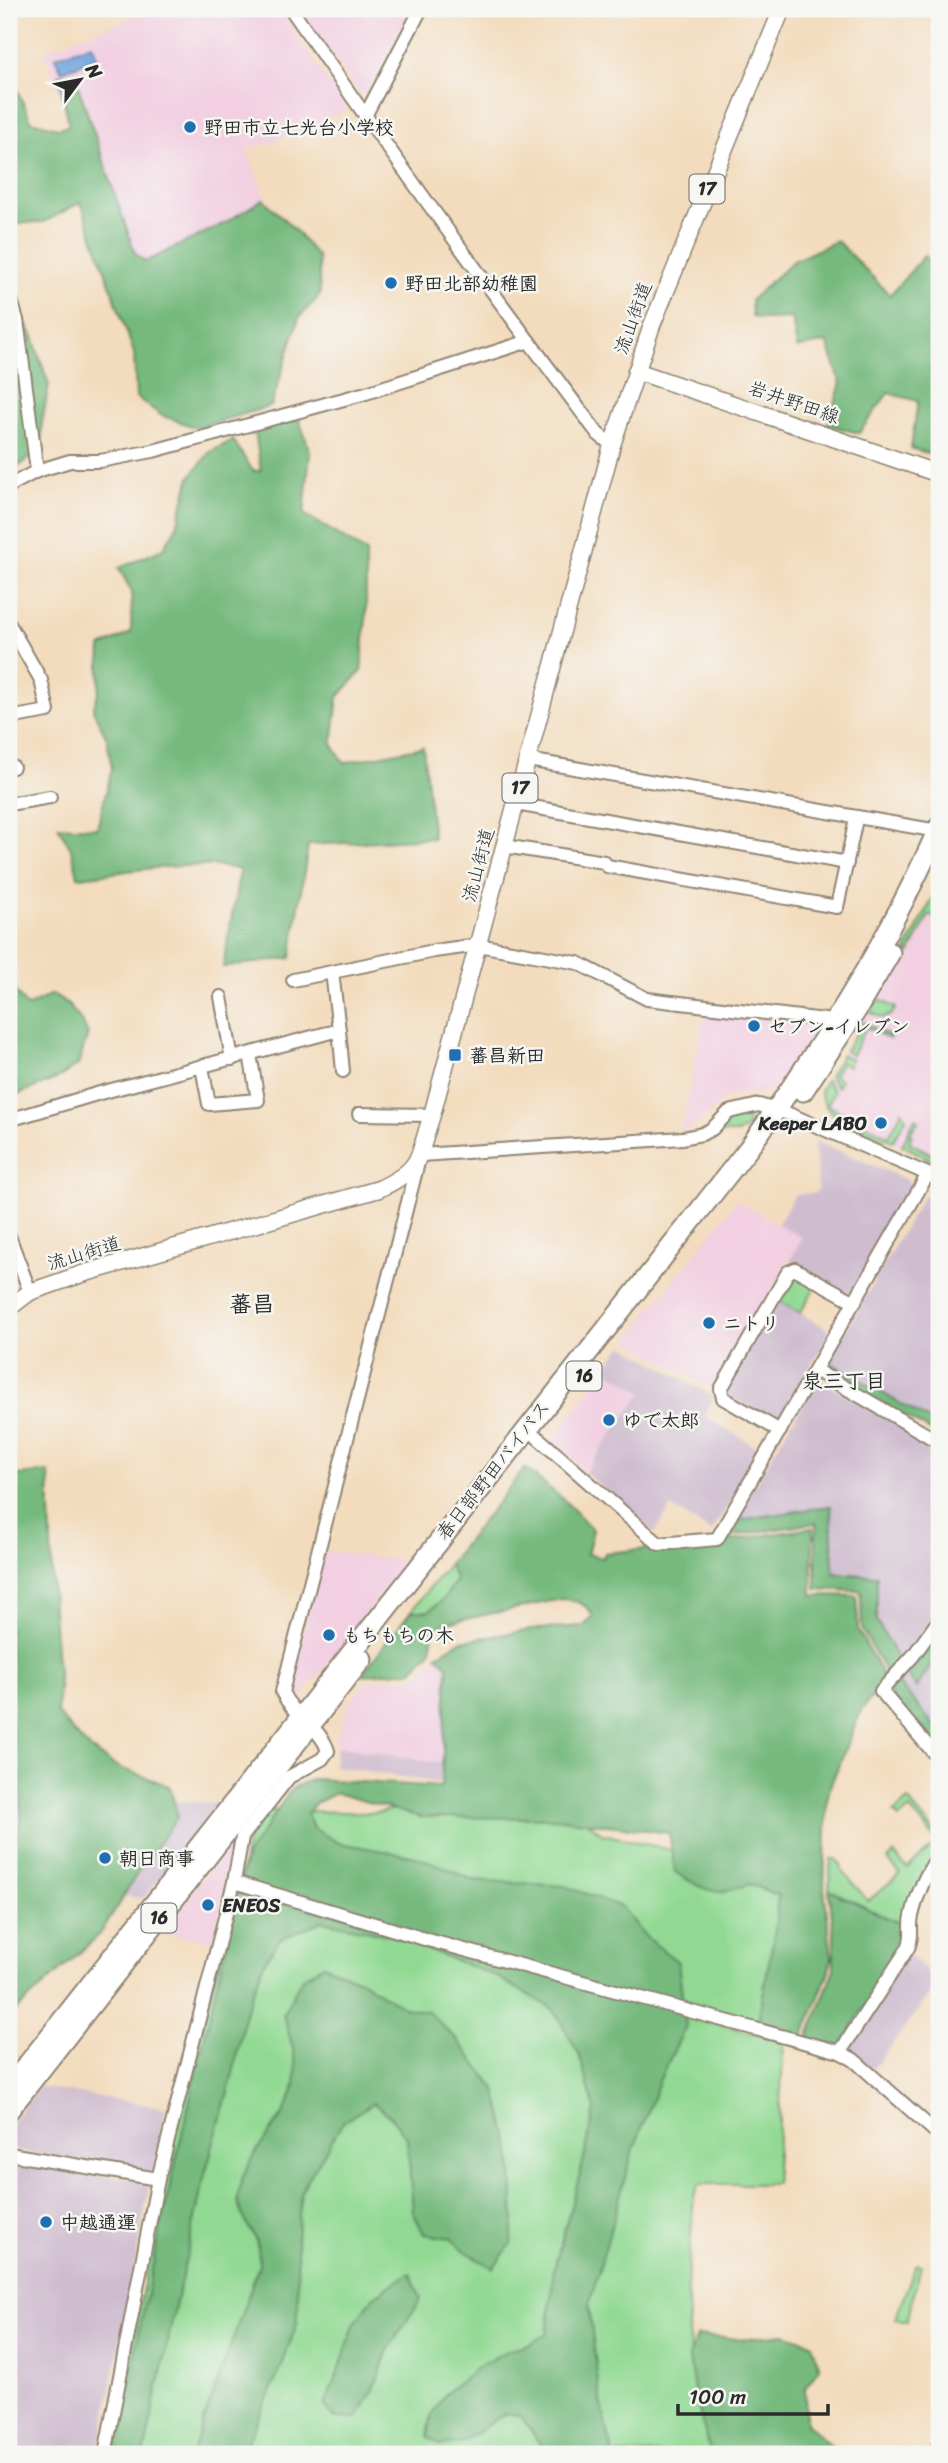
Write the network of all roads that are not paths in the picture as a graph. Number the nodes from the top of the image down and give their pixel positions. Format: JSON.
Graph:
{"nodes":[{"id":1,"x":291,"y":9,"type":"edge"},
{"id":2,"x":421,"y":9,"type":"edge"},
{"id":3,"x":782,"y":9,"type":"edge"},
{"id":4,"x":365,"y":116,"type":"junction"},
{"id":5,"x":9,"y":293,"type":"edge"},
{"id":6,"x":529,"y":341,"type":"junction"},
{"id":7,"x":636,"y":371,"type":"junction"},
{"id":8,"x":612,"y":445,"type":"junction"},
{"id":9,"x":37,"y":471,"type":"junction"},
{"id":10,"x":939,"y":474,"type":"edge"},
{"id":11,"x":9,"y":486,"type":"edge"},
{"id":12,"x":9,"y":624,"type":"edge"},
{"id":13,"x":9,"y":718,"type":"edge"},
{"id":14,"x":528,"y":760,"type":"junction"},
{"id":15,"x":50,"y":797,"type":"dead end"},
{"id":16,"x":9,"y":804,"type":"edge"},
{"id":17,"x":516,"y":804,"type":"junction"},
{"id":18,"x":856,"y":819,"type":"junction"},
{"id":19,"x":938,"y":829,"type":"edge"},
{"id":20,"x":504,"y":845,"type":"junction"},
{"id":21,"x":939,"y":853,"type":"edge"},
{"id":22,"x":847,"y":863,"type":"junction"},
{"id":23,"x":478,"y":945,"type":"junction"},
{"id":24,"x":332,"y":972,"type":"junction"},
{"id":25,"x":293,"y":980,"type":"dead end"},
{"id":26,"x":221,"y":997,"type":"dead end"},
{"id":27,"x":833,"y":1021,"type":"junction"},
{"id":28,"x":339,"y":1030,"type":"junction"},
{"id":29,"x":250,"y":1054,"type":"junction"},
{"id":30,"x":232,"y":1059,"type":"junction"},
{"id":31,"x":202,"y":1067,"type":"junction"},
{"id":32,"x":343,"y":1071,"type":"dead end"},
{"id":33,"x":782,"y":1111,"type":"junction"},
{"id":34,"x":359,"y":1114,"type":"dead end"},
{"id":35,"x":432,"y":1115,"type":"junction"},
{"id":36,"x":9,"y":1120,"type":"edge"},
{"id":37,"x":420,"y":1155,"type":"junction"},
{"id":38,"x":934,"y":1177,"type":"edge"},
{"id":39,"x":9,"y":1236,"type":"edge"},
{"id":40,"x":30,"y":1293,"type":"junction"},
{"id":41,"x":855,"y":1302,"type":"junction"},
{"id":42,"x":9,"y":1308,"type":"edge"},
{"id":43,"x":815,"y":1370,"type":"junction"},
{"id":44,"x":780,"y":1431,"type":"junction"},
{"id":45,"x":537,"y":1437,"type":"junction"},
{"id":46,"x":939,"y":1442,"type":"edge"},
{"id":47,"x":939,"y":1620,"type":"edge"},
{"id":48,"x":305,"y":1722,"type":"junction"},
{"id":49,"x":939,"y":1759,"type":"edge"},
{"id":50,"x":939,"y":1855,"type":"edge"},
{"id":51,"x":234,"y":1881,"type":"junction"},
{"id":52,"x":840,"y":2052,"type":"junction"},
{"id":53,"x":9,"y":2088,"type":"edge"},
{"id":54,"x":9,"y":2110,"type":"edge"},
{"id":55,"x":939,"y":2135,"type":"edge"},
{"id":56,"x":9,"y":2154,"type":"edge"},
{"id":57,"x":158,"y":2179,"type":"junction"},
{"id":58,"x":939,"y":2447,"type":"edge"},
{"id":59,"x":105,"y":2454,"type":"edge"},
{"id":60,"x":938,"y":2454,"type":"edge"}],
"edges":[{"from":1,"to":4,"type":"street"},
{"from":2,"to":4,"type":"street"},
{"from":3,"to":7,"type":"main road","name":"流山街道","number":"17"},
{"from":4,"to":6,"type":"street"},
{"from":5,"to":9,"type":"street"},
{"from":6,"to":8,"type":"street"},
{"from":6,"to":9,"type":"street"},
{"from":7,"to":8,"type":"main road","name":"流山街道","number":"17"},
{"from":7,"to":10,"type":"main road","name":"岩井野田線"},
{"from":8,"to":14,"type":"main road","name":"流山街道","number":"17"},
{"from":9,"to":11,"type":"street"},
{"from":12,"to":13,"type":"street"},
{"from":14,"to":17,"type":"main road","name":"流山街道","number":"17"},
{"from":14,"to":18,"type":"street"},
{"from":15,"to":16,"type":"street"},
{"from":17,"to":20,"type":"main road","name":"流山街道","number":"17"},
{"from":17,"to":22,"type":"street"},
{"from":18,"to":19,"type":"street"},
{"from":18,"to":22,"type":"street"},
{"from":19,"to":27,"type":"highway","name":"春日部野田バイパス","number":"16"},
{"from":20,"to":22,"type":"street"},
{"from":20,"to":23,"type":"main road","name":"流山街道","number":"17"},
{"from":21,"to":33,"type":"highway","name":"春日部野田バイパス","number":"16"},
{"from":23,"to":24,"type":"street"},
{"from":23,"to":27,"type":"street"},
{"from":23,"to":35,"type":"main road","name":"流山街道","number":"17"},
{"from":24,"to":25,"type":"street"},
{"from":24,"to":28,"type":"street"},
{"from":26,"to":30,"type":"street"},
{"from":27,"to":33,"type":"highway","name":"春日部野田バイパス","number":"16"},
{"from":28,"to":29,"type":"street"},
{"from":28,"to":32,"type":"street"},
{"from":29,"to":30,"type":"street"},
{"from":29,"to":31,"type":"street"},
{"from":30,"to":31,"type":"street"},
{"from":31,"to":36,"type":"street"},
{"from":33,"to":37,"type":"street"},
{"from":33,"to":38,"type":"street"},
{"from":33,"to":45,"type":"highway","name":"春日部野田バイパス","number":"16"},
{"from":33,"to":48,"type":"highway","name":"春日部野田バイパス","number":"16"},
{"from":34,"to":35,"type":"street"},
{"from":35,"to":37,"type":"main road","name":"流山街道","number":"17"},
{"from":37,"to":40,"type":"main road","name":"流山街道","number":"17"},
{"from":37,"to":48,"type":"street"},
{"from":38,"to":41,"type":"street"},
{"from":39,"to":40,"type":"street"},
{"from":40,"to":42,"type":"main road","name":"流山街道","number":"17"},
{"from":41,"to":43,"type":"street"},
{"from":41,"to":44,"type":"street"},
{"from":43,"to":44,"type":"street"},
{"from":43,"to":46,"type":"street"},
{"from":44,"to":45,"type":"street"},
{"from":45,"to":48,"type":"highway","name":"春日部野田バイパス","number":"16"},
{"from":47,"to":49,"type":"street"},
{"from":48,"to":51,"type":"street"},
{"from":48,"to":53,"type":"highway","name":"春日部野田バイパス","number":"16"},
{"from":48,"to":54,"type":"highway","name":"春日部野田バイパス","number":"16"},
{"from":50,"to":52,"type":"street"},
{"from":51,"to":52,"type":"street"},
{"from":51,"to":57,"type":"street"},
{"from":52,"to":55,"type":"street"},
{"from":56,"to":57,"type":"street"},
{"from":57,"to":59,"type":"street"},
{"from":58,"to":60,"type":"main road"}]}
